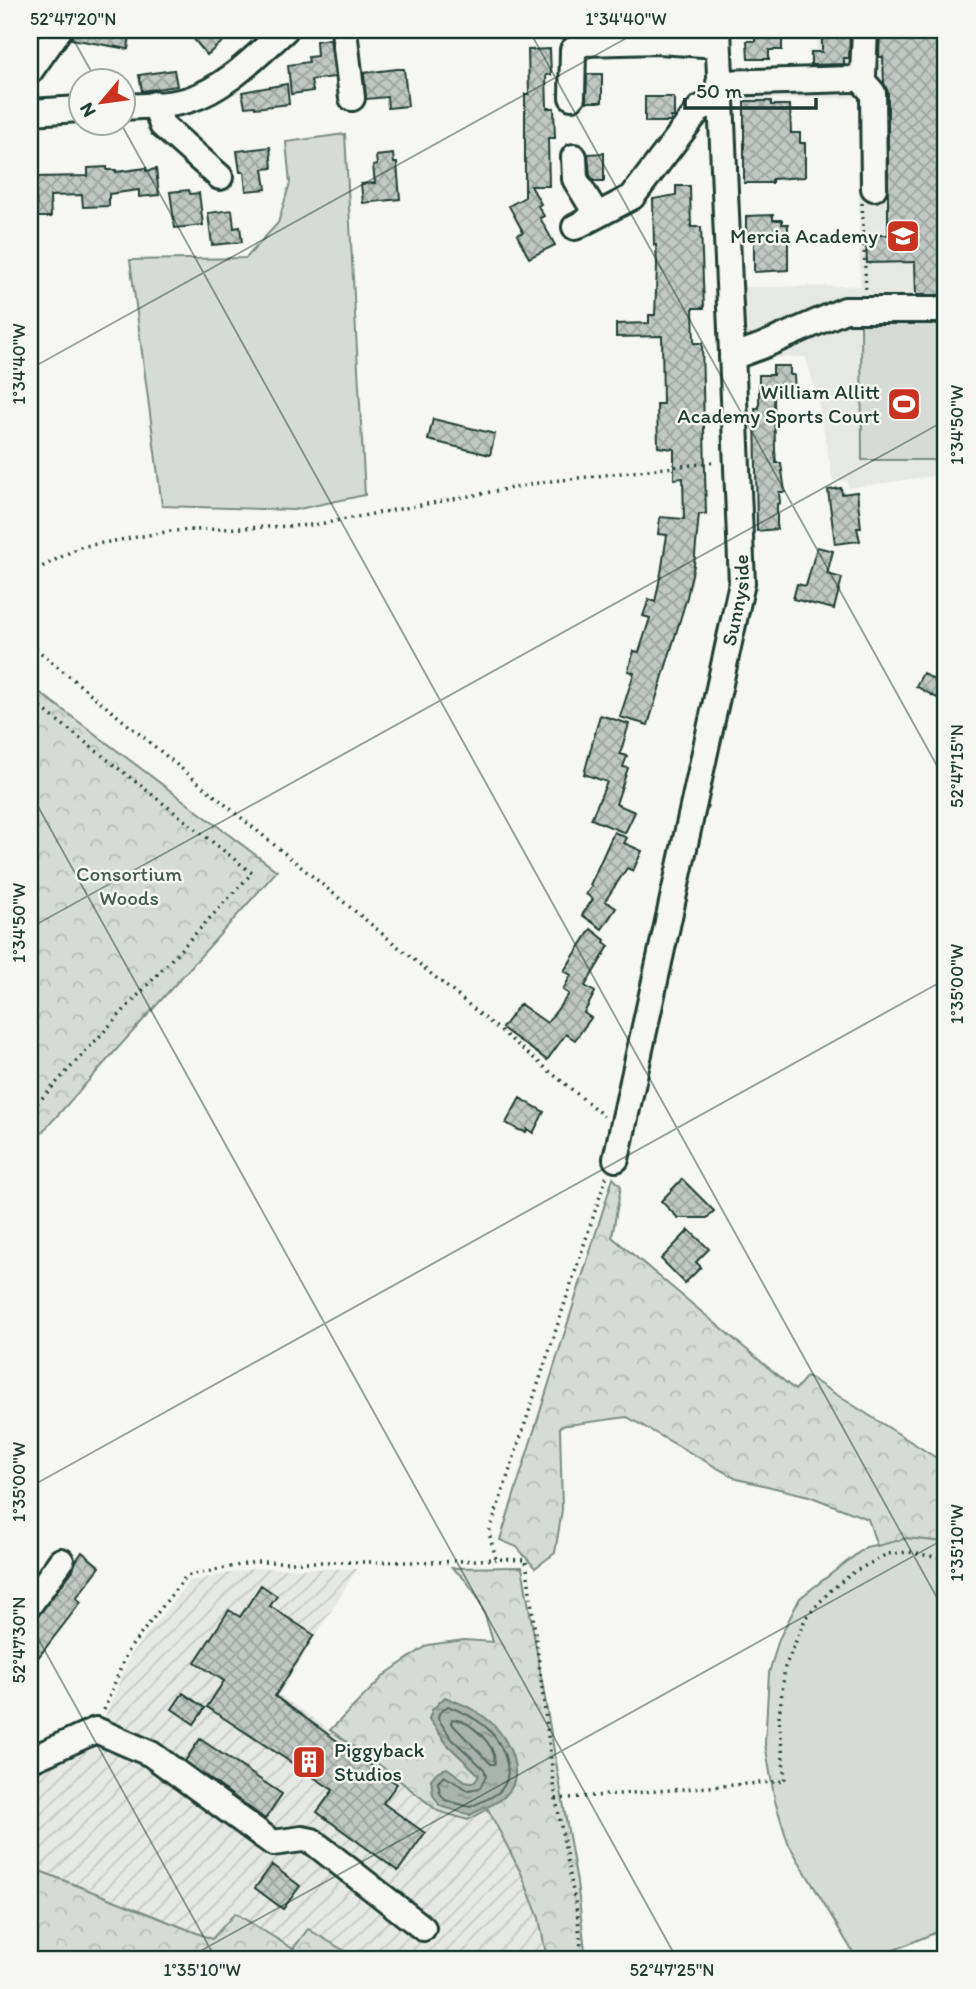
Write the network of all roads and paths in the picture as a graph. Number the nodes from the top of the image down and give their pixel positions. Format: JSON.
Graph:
{"nodes":[{"id":1,"x":59,"y":30,"type":"edge"},
{"id":2,"x":285,"y":30,"type":"edge"},
{"id":3,"x":344,"y":30,"type":"edge"},
{"id":4,"x":865,"y":30,"type":"edge"},
{"id":5,"x":718,"y":37,"type":"edge"},
{"id":6,"x":30,"y":71,"type":"edge"},
{"id":7,"x":859,"y":77,"type":"junction"},
{"id":8,"x":719,"y":92,"type":"junction"},
{"id":9,"x":572,"y":97,"type":"dead end"},
{"id":10,"x":352,"y":98,"type":"dead end"},
{"id":11,"x":155,"y":104,"type":"junction"},
{"id":12,"x":136,"y":106,"type":"edge"},
{"id":13,"x":66,"y":110,"type":"edge"},
{"id":14,"x":30,"y":112,"type":"edge"},
{"id":15,"x":574,"y":157,"type":"dead end"},
{"id":16,"x":220,"y":177,"type":"dead end"},
{"id":17,"x":874,"y":188,"type":"dead end"},
{"id":18,"x":597,"y":215,"type":"junction"},
{"id":19,"x":575,"y":227,"type":"dead end"},
{"id":20,"x":946,"y":310,"type":"edge"},
{"id":21,"x":732,"y":357,"type":"junction"},
{"id":22,"x":737,"y":460,"type":"junction"},
{"id":23,"x":30,"y":573,"type":"edge"},
{"id":24,"x":30,"y":644,"type":"edge"},
{"id":25,"x":30,"y":699,"type":"edge"},
{"id":26,"x":30,"y":1111,"type":"edge"},
{"id":27,"x":622,"y":1130,"type":"junction"},
{"id":28,"x":612,"y":1164,"type":"joint"},
{"id":29,"x":496,"y":1559,"type":"junction"},
{"id":30,"x":946,"y":1559,"type":"edge"},
{"id":31,"x":61,"y":1561,"type":"dead end"},
{"id":32,"x":30,"y":1604,"type":"edge"},
{"id":33,"x":96,"y":1731,"type":"junction"},
{"id":34,"x":30,"y":1759,"type":"edge"},
{"id":35,"x":556,"y":1799,"type":"junction"},
{"id":36,"x":423,"y":1928,"type":"dead end"},
{"id":37,"x":582,"y":1959,"type":"edge"}],
"edges":[{"from":1,"to":6,"type":"street"},
{"from":2,"to":11,"type":"street"},
{"from":3,"to":10,"type":"street"},
{"from":4,"to":7,"type":"street"},
{"from":5,"to":8,"type":"street","name":"Sunnyside"},
{"from":5,"to":9,"type":"street"},
{"from":7,"to":8,"type":"street"},
{"from":7,"to":17,"type":"street"},
{"from":8,"to":18,"type":"street"},
{"from":8,"to":21,"type":"street","name":"Sunnyside"},
{"from":11,"to":12,"type":"street"},
{"from":11,"to":16,"type":"street"},
{"from":13,"to":14,"type":"street"},
{"from":15,"to":18,"type":"street"},
{"from":18,"to":19,"type":"street"},
{"from":20,"to":21,"type":"street"},
{"from":21,"to":22,"type":"street","name":"Sunnyside"},
{"from":22,"to":23,"type":"path"},
{"from":22,"to":27,"type":"street","name":"Sunnyside"},
{"from":24,"to":27,"type":"path"},
{"from":25,"to":26,"type":"path"},
{"from":27,"to":28,"type":"street","name":"Sunnyside"},
{"from":28,"to":29,"type":"path"},
{"from":29,"to":33,"type":"path"},
{"from":29,"to":35,"type":"path"},
{"from":30,"to":35,"type":"path"},
{"from":31,"to":32,"type":"street"},
{"from":33,"to":34,"type":"street"},
{"from":33,"to":36,"type":"street"},
{"from":35,"to":37,"type":"path"}]}
